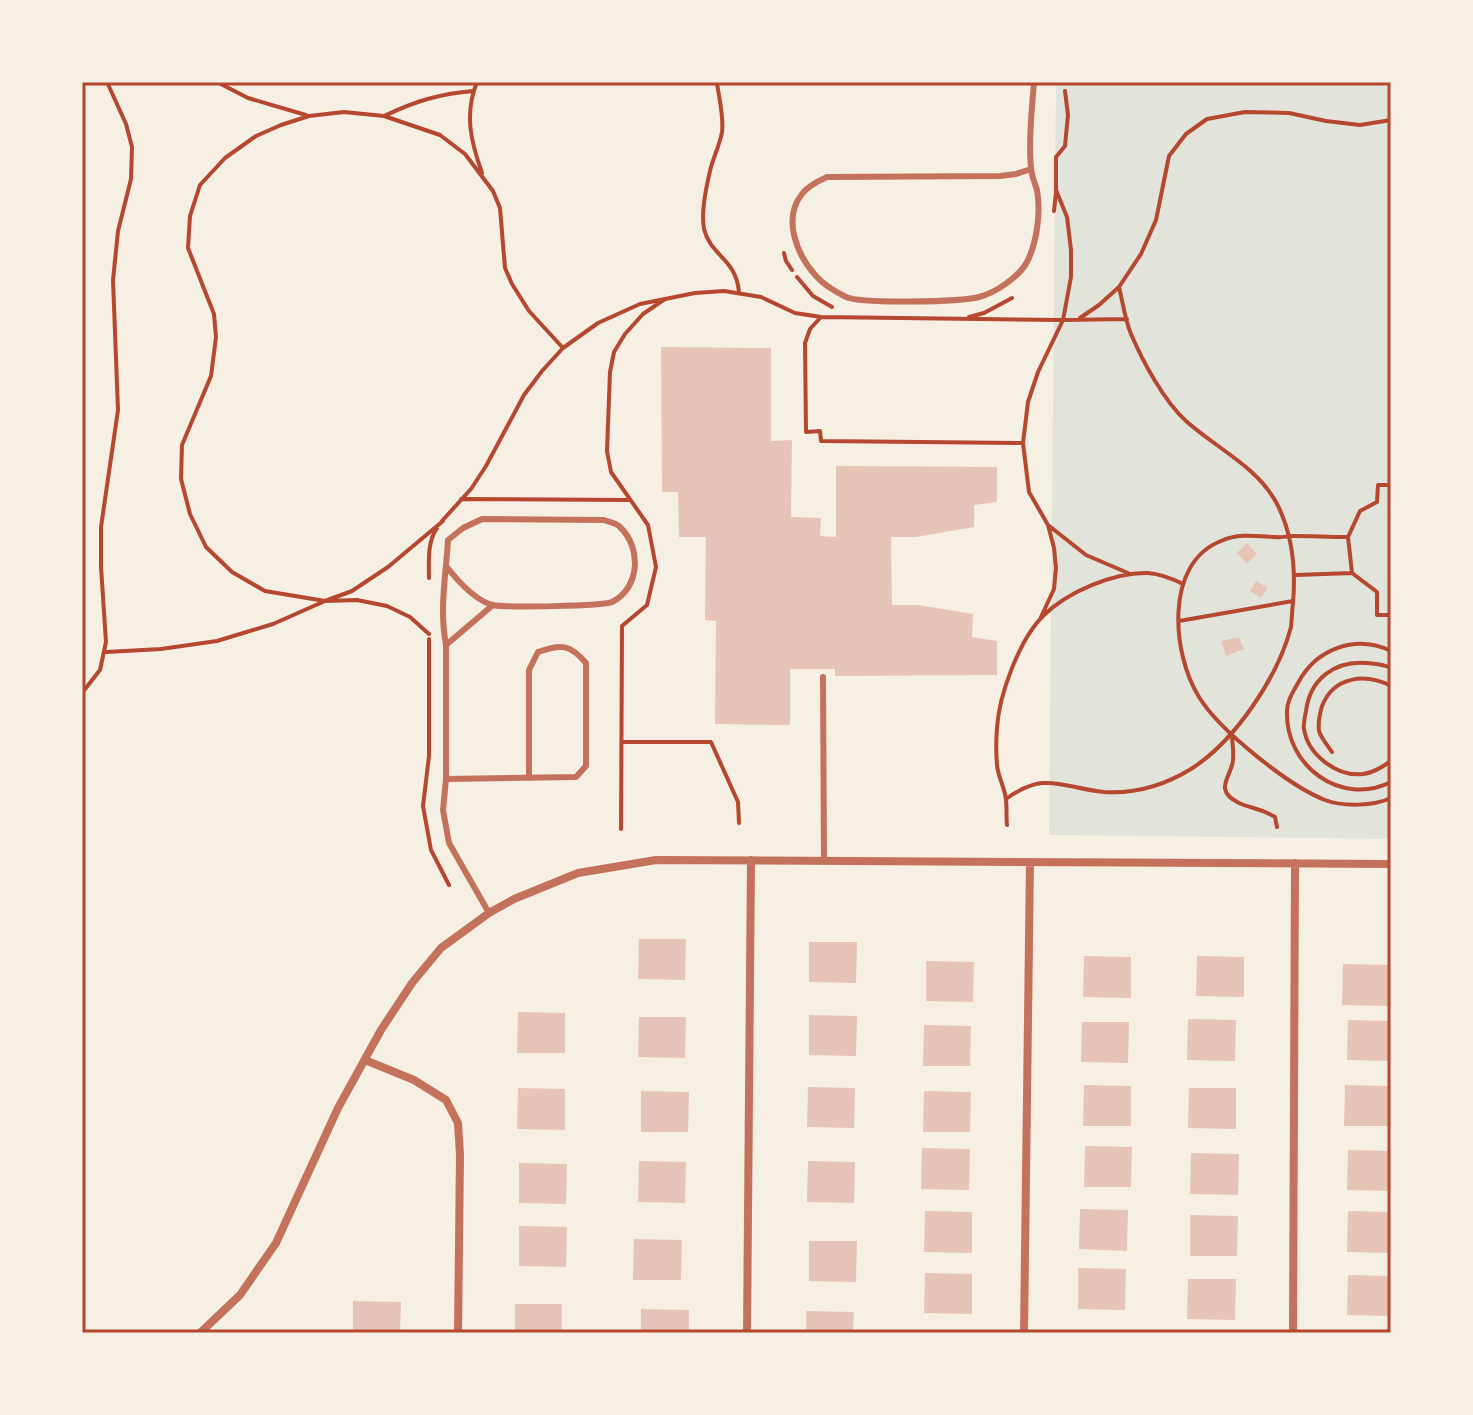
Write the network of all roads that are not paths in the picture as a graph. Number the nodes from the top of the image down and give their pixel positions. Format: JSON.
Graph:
{"nodes":[{"id":1,"x":1034,"y":82,"type":"edge"},
{"id":2,"x":1031,"y":169,"type":"junction"},
{"id":3,"x":446,"y":566,"type":"junction"},
{"id":4,"x":493,"y":605,"type":"junction"},
{"id":5,"x":446,"y":645,"type":"junction"},
{"id":6,"x":823,"y":677,"type":"dead end"},
{"id":7,"x":529,"y":778,"type":"junction"},
{"id":8,"x":446,"y":779,"type":"junction"},
{"id":9,"x":751,"y":860,"type":"junction"},
{"id":10,"x":824,"y":861,"type":"junction"},
{"id":11,"x":1030,"y":862,"type":"junction"},
{"id":12,"x":1295,"y":863,"type":"junction"},
{"id":13,"x":1391,"y":864,"type":"edge"},
{"id":14,"x":489,"y":913,"type":"junction"},
{"id":15,"x":365,"y":1060,"type":"junction"},
{"id":16,"x":200,"y":1333,"type":"edge"},
{"id":17,"x":458,"y":1333,"type":"edge"},
{"id":18,"x":747,"y":1333,"type":"edge"},
{"id":19,"x":1024,"y":1333,"type":"edge"},
{"id":20,"x":1293,"y":1333,"type":"edge"}],
"edges":[{"from":1,"to":2,"type":"lane"},
{"from":2,"to":2,"type":"lane"},
{"from":3,"to":4,"type":"lane"},
{"from":3,"to":4,"type":"lane"},
{"from":3,"to":5,"type":"lane"},
{"from":4,"to":5,"type":"lane"},
{"from":5,"to":8,"type":"lane"},
{"from":6,"to":10,"type":"lane"},
{"from":7,"to":7,"type":"lane"},
{"from":7,"to":8,"type":"lane"},
{"from":8,"to":14,"type":"lane"},
{"from":9,"to":10,"type":"street"},
{"from":9,"to":14,"type":"street"},
{"from":9,"to":18,"type":"street"},
{"from":10,"to":11,"type":"street"},
{"from":11,"to":12,"type":"street"},
{"from":11,"to":19,"type":"street"},
{"from":12,"to":13,"type":"street"},
{"from":12,"to":20,"type":"street"},
{"from":14,"to":15,"type":"street"},
{"from":15,"to":16,"type":"street"},
{"from":15,"to":17,"type":"street"}]}
